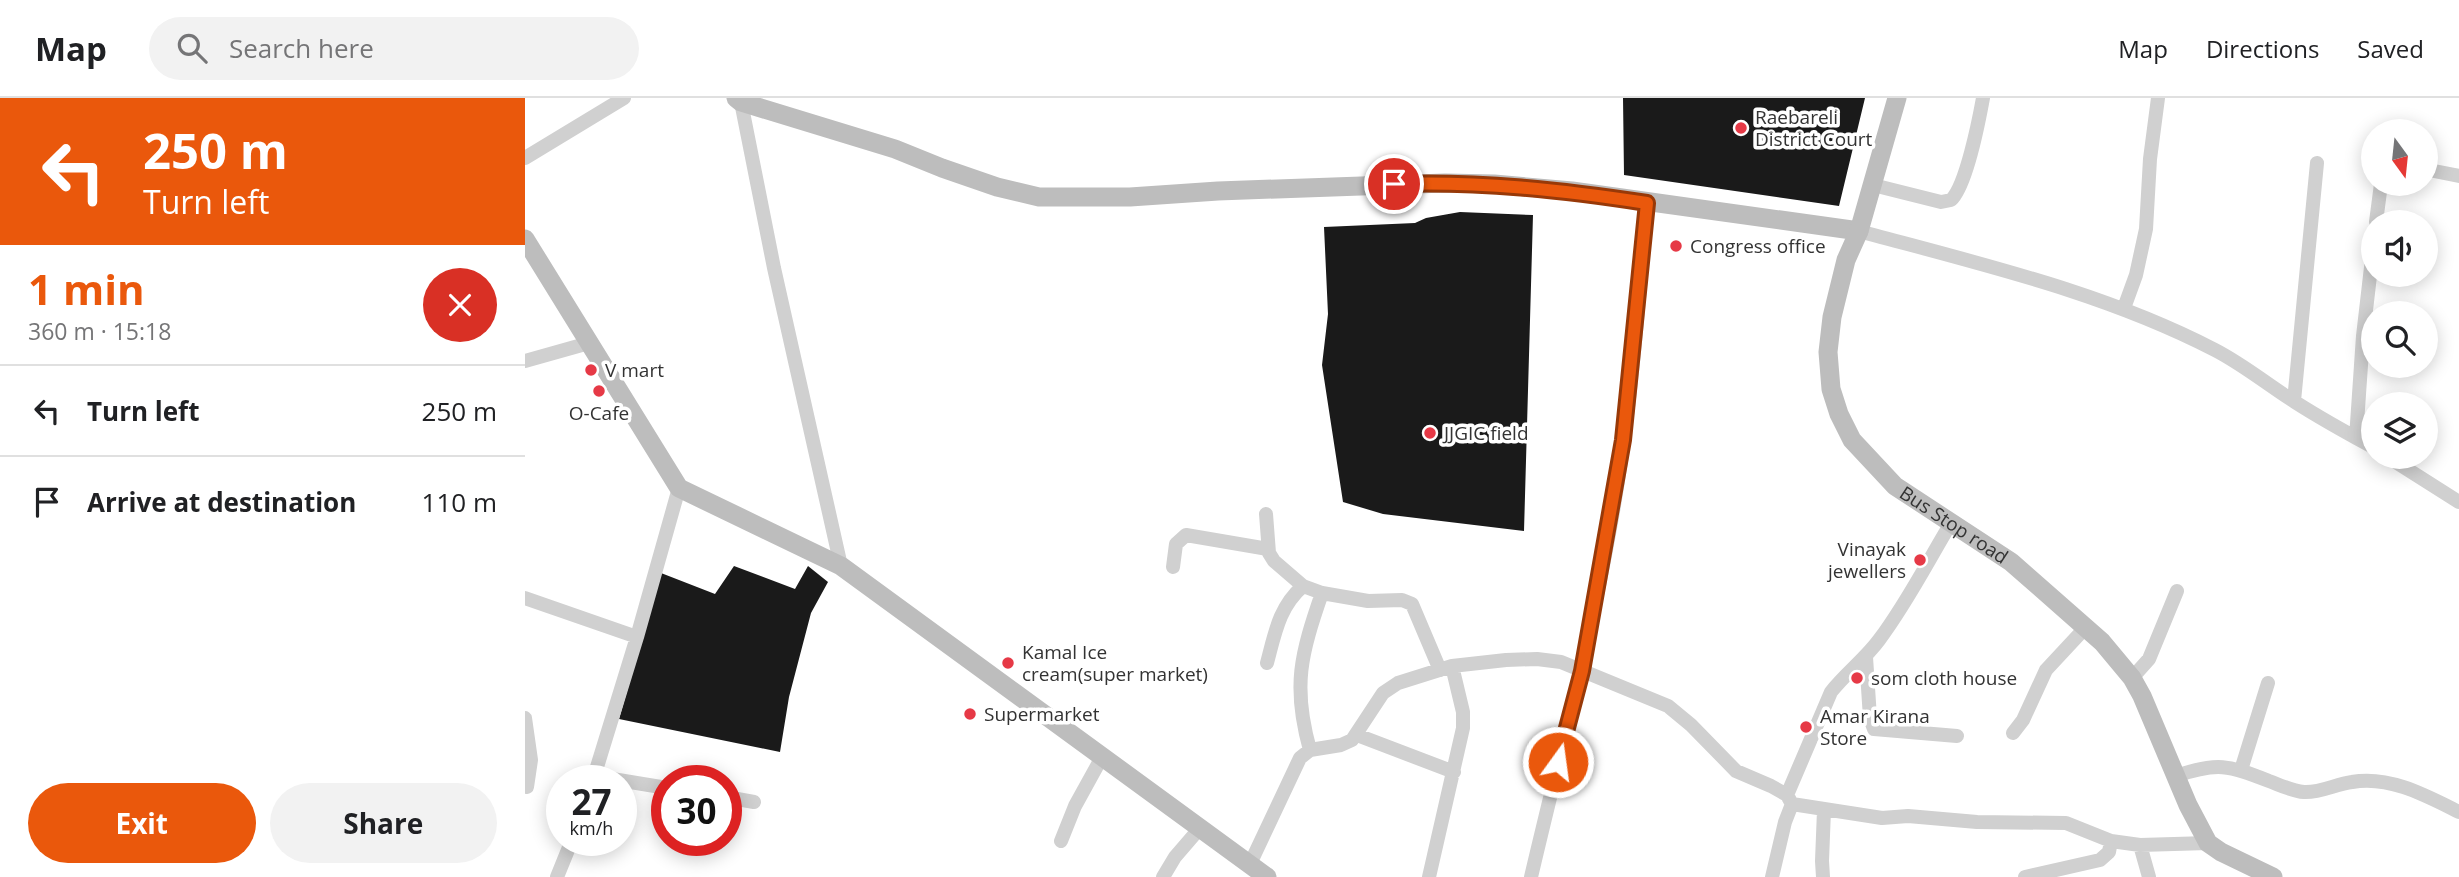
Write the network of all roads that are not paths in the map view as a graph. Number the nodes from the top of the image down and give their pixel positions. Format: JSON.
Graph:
{"nodes":[{"id":1,"x":624,"y":98,"type":"edge"},
{"id":2,"x":1897,"y":98,"type":"edge"},
{"id":3,"x":1983,"y":98,"type":"edge"},
{"id":4,"x":2158,"y":98,"type":"edge"},
{"id":5,"x":740,"y":99,"type":"edge"},
{"id":6,"x":525,"y":158,"type":"edge"},
{"id":7,"x":2317,"y":163,"type":"dead end"},
{"id":8,"x":2438,"y":172,"type":"edge"},
{"id":9,"x":2459,"y":176,"type":"edge"},
{"id":10,"x":1873,"y":185,"type":"junction"},
{"id":11,"x":1647,"y":203,"type":"junction"},
{"id":12,"x":1859,"y":231,"type":"junction"},
{"id":13,"x":525,"y":239,"type":"edge"},
{"id":14,"x":2369,"y":287,"type":"edge"},
{"id":15,"x":2124,"y":308,"type":"junction"},
{"id":16,"x":589,"y":343,"type":"junction"},
{"id":17,"x":525,"y":361,"type":"edge"},
{"id":18,"x":2294,"y":401,"type":"junction"},
{"id":19,"x":2356,"y":438,"type":"junction"},
{"id":20,"x":2361,"y":441,"type":"edge"},
{"id":21,"x":2407,"y":469,"type":"edge"},
{"id":22,"x":679,"y":488,"type":"junction"},
{"id":23,"x":2459,"y":502,"type":"edge"},
{"id":24,"x":1266,"y":514,"type":"dead end"},
{"id":25,"x":1951,"y":523,"type":"junction"},
{"id":26,"x":1268,"y":549,"type":"junction"},
{"id":27,"x":841,"y":566,"type":"junction"},
{"id":28,"x":1173,"y":567,"type":"dead end"},
{"id":29,"x":1303,"y":586,"type":"junction"},
{"id":30,"x":2177,"y":591,"type":"dead end"},
{"id":31,"x":1322,"y":593,"type":"junction"},
{"id":32,"x":525,"y":598,"type":"edge"},
{"id":33,"x":2086,"y":627,"type":"junction"},
{"id":34,"x":637,"y":637,"type":"junction"},
{"id":35,"x":1866,"y":657,"type":"junction"},
{"id":36,"x":1267,"y":663,"type":"dead end"},
{"id":37,"x":1446,"y":668,"type":"junction"},
{"id":38,"x":1582,"y":671,"type":"junction"},
{"id":39,"x":2132,"y":678,"type":"junction"},
{"id":40,"x":2268,"y":683,"type":"dead end"},
{"id":41,"x":525,"y":718,"type":"edge"},
{"id":42,"x":2013,"y":733,"type":"dead end"},
{"id":43,"x":1357,"y":735,"type":"junction"},
{"id":44,"x":1957,"y":736,"type":"dead end"},
{"id":45,"x":1310,"y":750,"type":"junction"},
{"id":46,"x":1102,"y":757,"type":"junction"},
{"id":47,"x":598,"y":765,"type":"edge"},
{"id":48,"x":2241,"y":770,"type":"junction"},
{"id":49,"x":1454,"y":772,"type":"junction"},
{"id":50,"x":2176,"y":776,"type":"junction"},
{"id":51,"x":527,"y":787,"type":"edge"},
{"id":52,"x":1789,"y":799,"type":"junction"},
{"id":53,"x":742,"y":800,"type":"edge"},
{"id":54,"x":754,"y":802,"type":"dead end"},
{"id":55,"x":1824,"y":810,"type":"junction"},
{"id":56,"x":2459,"y":812,"type":"edge"},
{"id":57,"x":1200,"y":828,"type":"junction"},
{"id":58,"x":1061,"y":841,"type":"dead end"},
{"id":59,"x":2111,"y":841,"type":"junction"},
{"id":60,"x":2208,"y":843,"type":"junction"},
{"id":61,"x":2140,"y":845,"type":"junction"},
{"id":62,"x":566,"y":856,"type":"edge"},
{"id":63,"x":1250,"y":864,"type":"junction"},
{"id":64,"x":557,"y":877,"type":"edge"},
{"id":65,"x":1163,"y":877,"type":"edge"},
{"id":66,"x":1268,"y":877,"type":"edge"},
{"id":67,"x":1429,"y":877,"type":"edge"},
{"id":68,"x":1531,"y":877,"type":"edge"},
{"id":69,"x":1772,"y":877,"type":"edge"},
{"id":70,"x":1823,"y":877,"type":"edge"},
{"id":71,"x":2025,"y":877,"type":"edge"},
{"id":72,"x":2149,"y":877,"type":"edge"},
{"id":73,"x":2273,"y":877,"type":"edge"}],
"edges":[{"from":1,"to":6,"type":"street"},
{"from":2,"to":10,"type":"street","name":"Bus Stop road"},
{"from":3,"to":10,"type":"street"},
{"from":4,"to":15,"type":"street"},
{"from":5,"to":11,"type":"street"},
{"from":5,"to":27,"type":"street"},
{"from":7,"to":18,"type":"street"},
{"from":8,"to":9,"type":"street"},
{"from":10,"to":12,"type":"street","name":"Bus Stop road"},
{"from":11,"to":12,"type":"street"},
{"from":11,"to":38,"type":"street"},
{"from":12,"to":15,"type":"street"},
{"from":12,"to":25,"type":"street","name":"Bus Stop road"},
{"from":13,"to":16,"type":"street"},
{"from":14,"to":19,"type":"street"},
{"from":15,"to":18,"type":"street"},
{"from":16,"to":17,"type":"street"},
{"from":16,"to":22,"type":"street"},
{"from":18,"to":19,"type":"street"},
{"from":19,"to":20,"type":"street"},
{"from":21,"to":23,"type":"street"},
{"from":22,"to":27,"type":"street"},
{"from":22,"to":34,"type":"street"},
{"from":24,"to":26,"type":"street"},
{"from":25,"to":33,"type":"street","name":"Bus Stop road"},
{"from":25,"to":35,"type":"street"},
{"from":26,"to":28,"type":"street"},
{"from":26,"to":29,"type":"street"},
{"from":27,"to":46,"type":"street"},
{"from":29,"to":31,"type":"street"},
{"from":29,"to":36,"type":"street"},
{"from":30,"to":39,"type":"street"},
{"from":31,"to":37,"type":"street"},
{"from":31,"to":45,"type":"street"},
{"from":32,"to":34,"type":"street"},
{"from":33,"to":39,"type":"street","name":"Bus Stop road"},
{"from":33,"to":42,"type":"street"},
{"from":34,"to":47,"type":"street"},
{"from":35,"to":44,"type":"street"},
{"from":35,"to":52,"type":"street"},
{"from":37,"to":38,"type":"street"},
{"from":37,"to":43,"type":"street"},
{"from":37,"to":49,"type":"street"},
{"from":38,"to":52,"type":"street"},
{"from":38,"to":68,"type":"street"},
{"from":39,"to":50,"type":"street","name":"Bus Stop road"},
{"from":40,"to":48,"type":"street"},
{"from":41,"to":51,"type":"street"},
{"from":43,"to":45,"type":"street"},
{"from":43,"to":49,"type":"street"},
{"from":45,"to":63,"type":"street"},
{"from":46,"to":57,"type":"street"},
{"from":46,"to":58,"type":"street"},
{"from":48,"to":50,"type":"street"},
{"from":48,"to":56,"type":"street"},
{"from":49,"to":67,"type":"street"},
{"from":50,"to":60,"type":"street","name":"Bus Stop road"},
{"from":52,"to":55,"type":"street"},
{"from":52,"to":69,"type":"street"},
{"from":53,"to":54,"type":"street"},
{"from":55,"to":59,"type":"street"},
{"from":55,"to":70,"type":"street"},
{"from":57,"to":63,"type":"street"},
{"from":57,"to":65,"type":"street"},
{"from":59,"to":61,"type":"street"},
{"from":59,"to":71,"type":"street"},
{"from":60,"to":61,"type":"street"},
{"from":60,"to":73,"type":"street"},
{"from":61,"to":72,"type":"street"},
{"from":62,"to":64,"type":"street"},
{"from":63,"to":66,"type":"street"}]}
